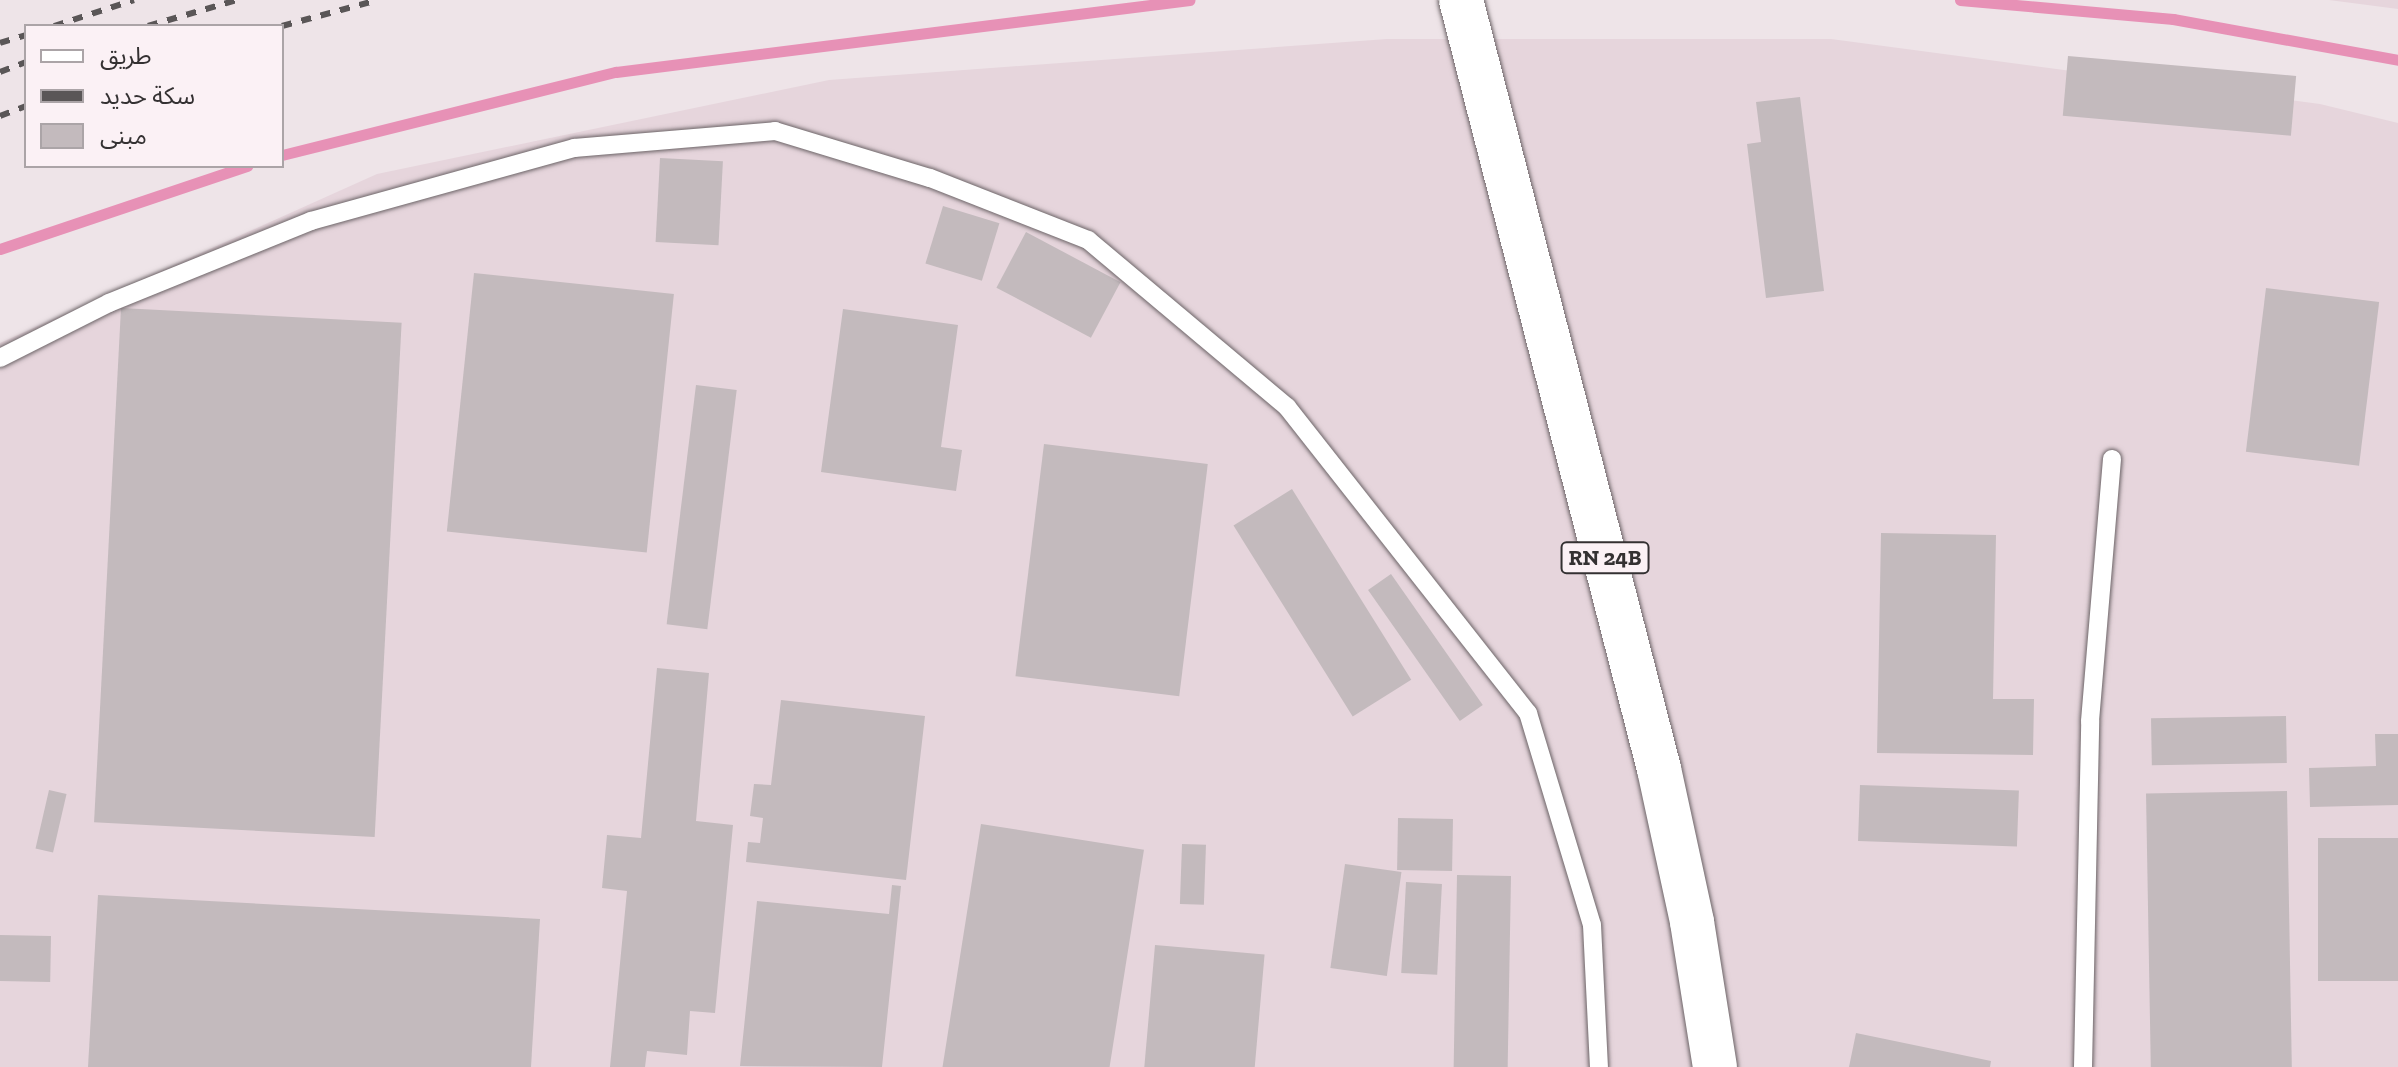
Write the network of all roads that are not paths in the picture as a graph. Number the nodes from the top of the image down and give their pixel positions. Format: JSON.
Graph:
{"nodes":[{"id":1,"x":1461,"y":0,"type":"edge"},
{"id":2,"x":0,"y":358,"type":"edge"},
{"id":3,"x":2112,"y":459,"type":"dead end"},
{"id":4,"x":1599,"y":1067,"type":"edge"},
{"id":5,"x":1715,"y":1067,"type":"edge"},
{"id":6,"x":2083,"y":1067,"type":"edge"}],
"edges":[{"from":1,"to":5,"type":"main road","number":"RN 24B"},
{"from":2,"to":4,"type":"lane"},
{"from":3,"to":6,"type":"lane"}]}
